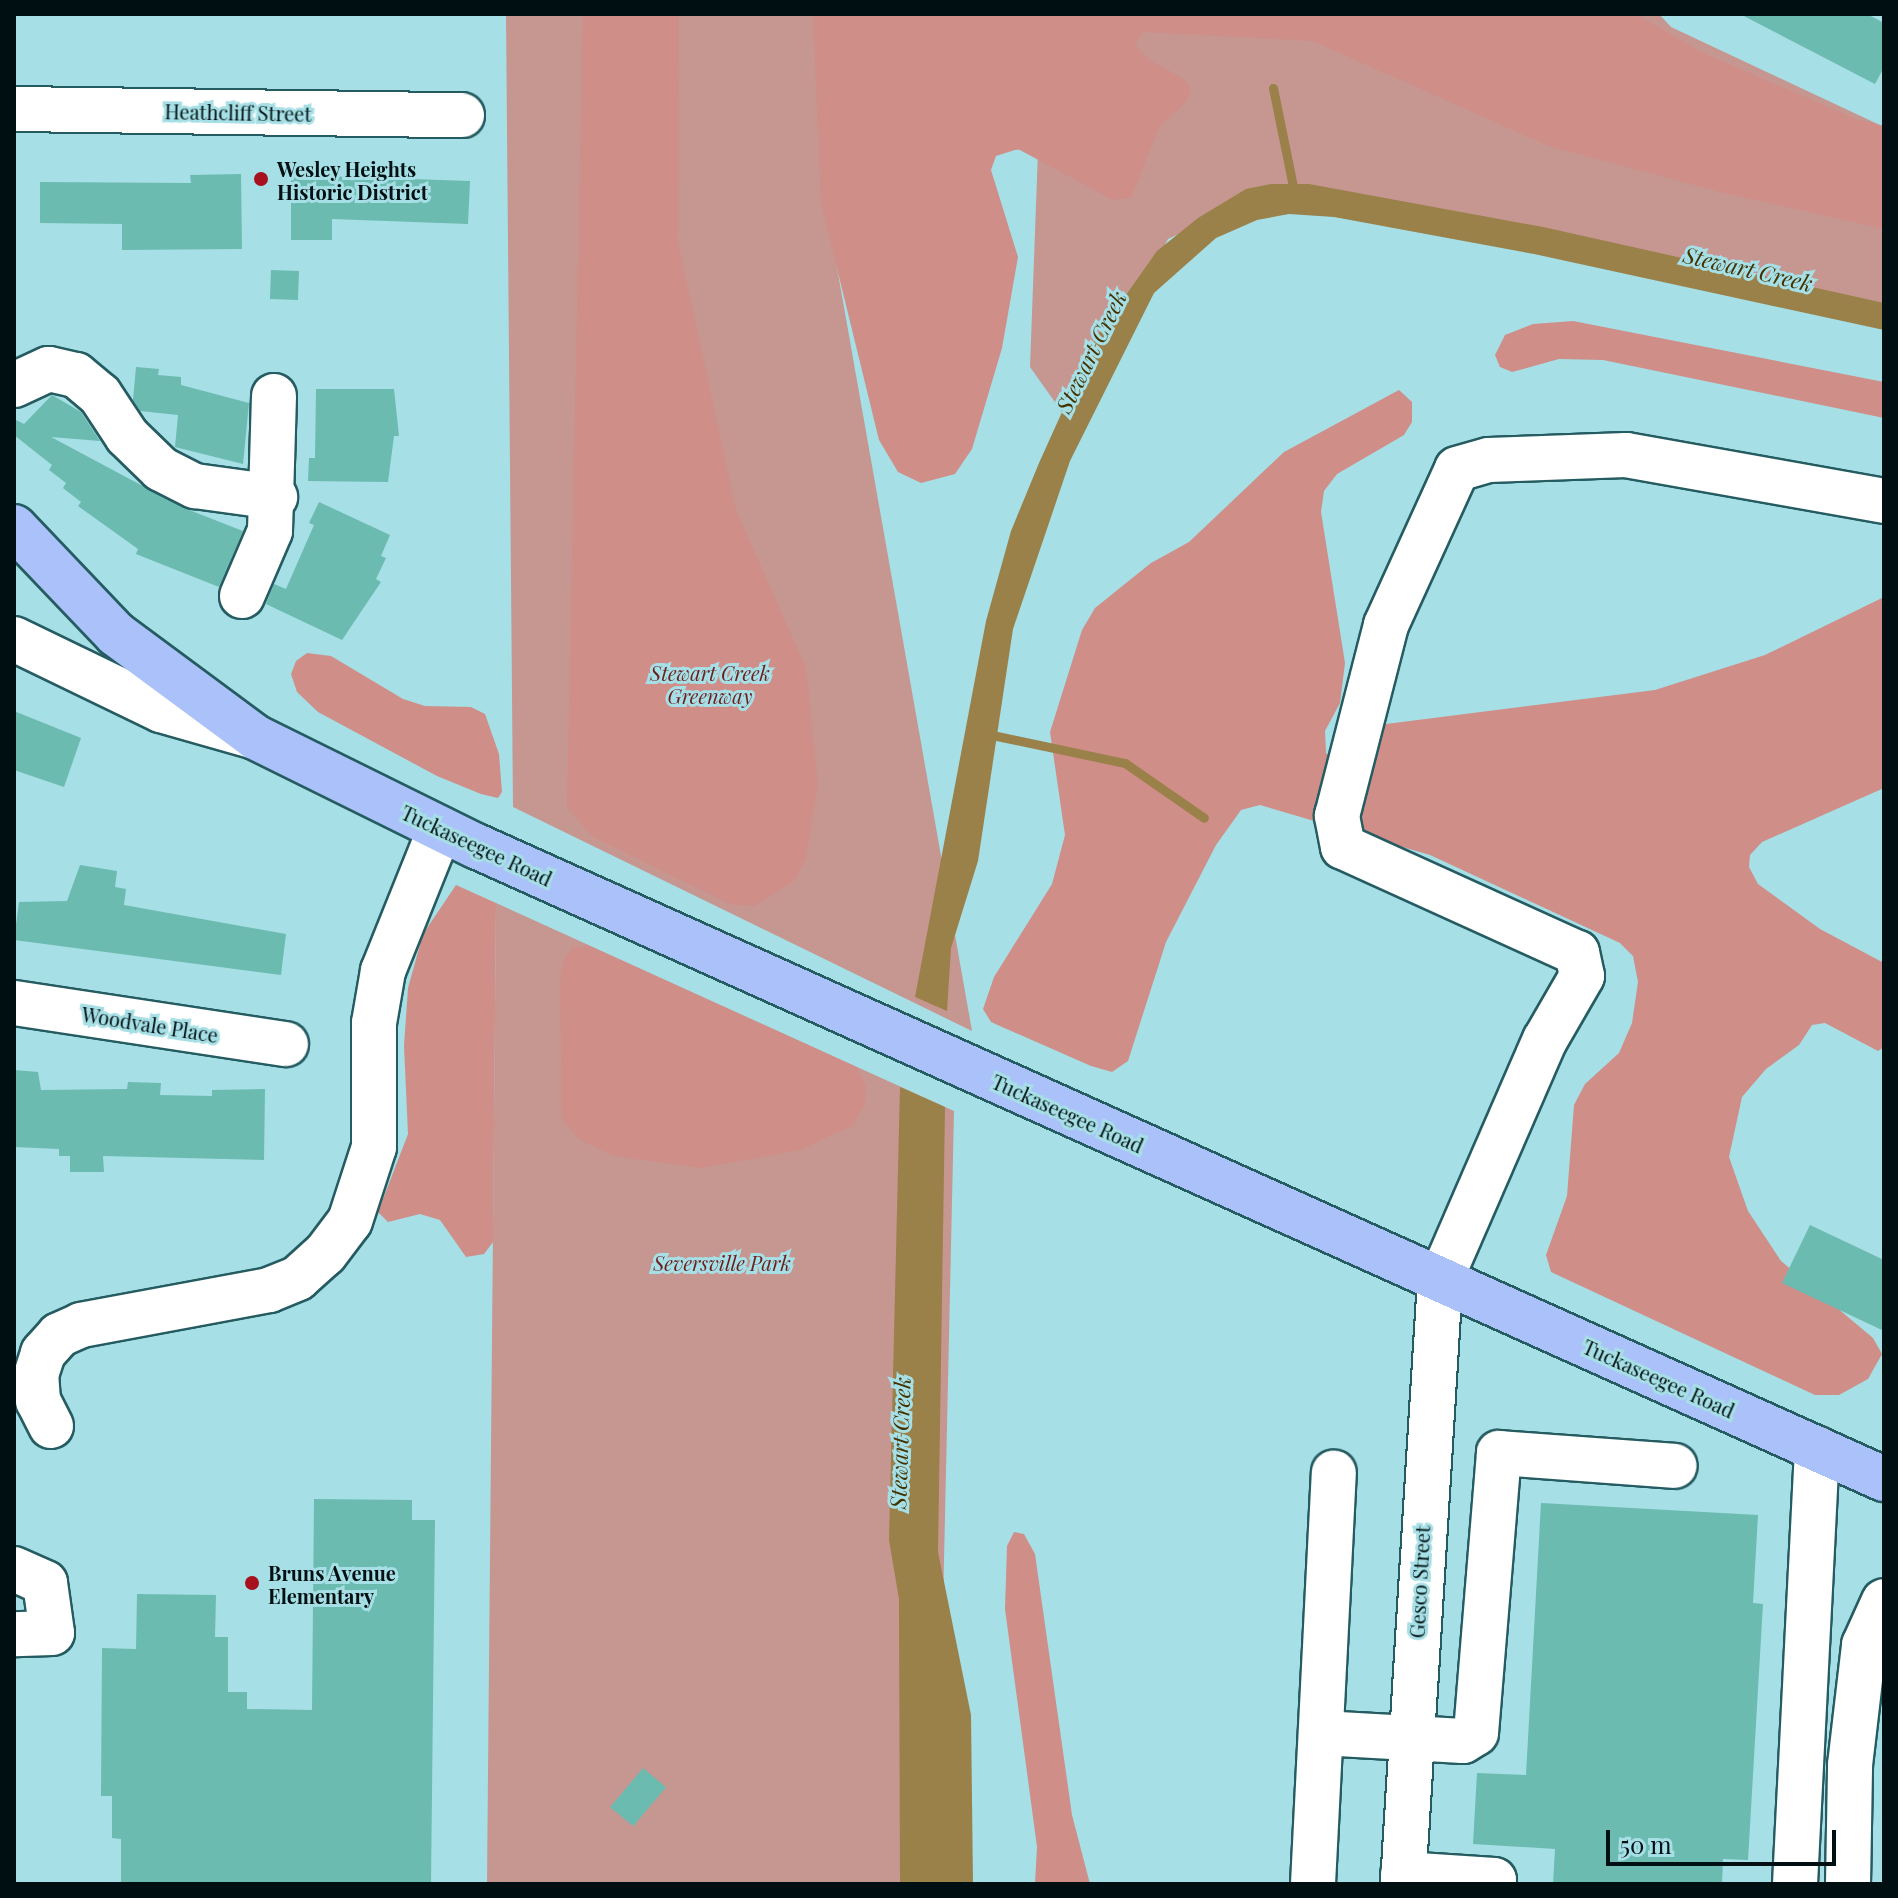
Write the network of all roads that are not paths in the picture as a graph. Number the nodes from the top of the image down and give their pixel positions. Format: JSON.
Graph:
{"nodes":[{"id":1,"x":14,"y":109,"type":"edge"},
{"id":2,"x":462,"y":115,"type":"dead end"},
{"id":3,"x":14,"y":385,"type":"edge"},
{"id":4,"x":274,"y":396,"type":"dead end"},
{"id":5,"x":275,"y":497,"type":"junction"},
{"id":6,"x":1884,"y":501,"type":"edge"},
{"id":7,"x":14,"y":527,"type":"edge"},
{"id":8,"x":242,"y":596,"type":"dead end"},
{"id":9,"x":14,"y":639,"type":"edge"},
{"id":10,"x":255,"y":737,"type":"junction"},
{"id":11,"x":458,"y":838,"type":"junction"},
{"id":12,"x":14,"y":1003,"type":"edge"},
{"id":13,"x":286,"y":1044,"type":"dead end"},
{"id":14,"x":1440,"y":1281,"type":"junction"},
{"id":15,"x":51,"y":1426,"type":"dead end"},
{"id":16,"x":1817,"y":1449,"type":"junction"},
{"id":17,"x":1675,"y":1466,"type":"dead end"},
{"id":18,"x":1334,"y":1473,"type":"dead end"},
{"id":19,"x":1884,"y":1479,"type":"edge"},
{"id":20,"x":14,"y":1569,"type":"edge"},
{"id":21,"x":1884,"y":1601,"type":"edge"},
{"id":22,"x":33,"y":1634,"type":"edge"},
{"id":23,"x":1321,"y":1733,"type":"junction"},
{"id":24,"x":1410,"y":1738,"type":"junction"},
{"id":25,"x":1403,"y":1879,"type":"edge"},
{"id":26,"x":1313,"y":1884,"type":"edge"},
{"id":27,"x":1494,"y":1884,"type":"edge"},
{"id":28,"x":1795,"y":1884,"type":"edge"},
{"id":29,"x":1848,"y":1884,"type":"edge"}],
"edges":[{"from":1,"to":2,"type":"street","name":"Heathcliff Street"},
{"from":3,"to":5,"type":"street"},
{"from":4,"to":5,"type":"street"},
{"from":5,"to":8,"type":"street"},
{"from":6,"to":14,"type":"street","name":"Gesco Street"},
{"from":7,"to":10,"type":"main road","name":"Tuckaseegee Road"},
{"from":9,"to":10,"type":"street"},
{"from":10,"to":11,"type":"main road","name":"Tuckaseegee Road"},
{"from":11,"to":14,"type":"main road","name":"Tuckaseegee Road"},
{"from":11,"to":15,"type":"street"},
{"from":12,"to":13,"type":"street","name":"Woodvale Place"},
{"from":14,"to":16,"type":"main road","name":"Tuckaseegee Road"},
{"from":14,"to":24,"type":"street","name":"Gesco Street"},
{"from":16,"to":19,"type":"main road","name":"Tuckaseegee Road"},
{"from":16,"to":28,"type":"street"},
{"from":17,"to":24,"type":"street"},
{"from":18,"to":23,"type":"street"},
{"from":20,"to":22,"type":"street"},
{"from":21,"to":29,"type":"street"},
{"from":23,"to":24,"type":"street"},
{"from":23,"to":26,"type":"street"},
{"from":24,"to":25,"type":"street","name":"Gesco Street"},
{"from":25,"to":27,"type":"street"}]}
